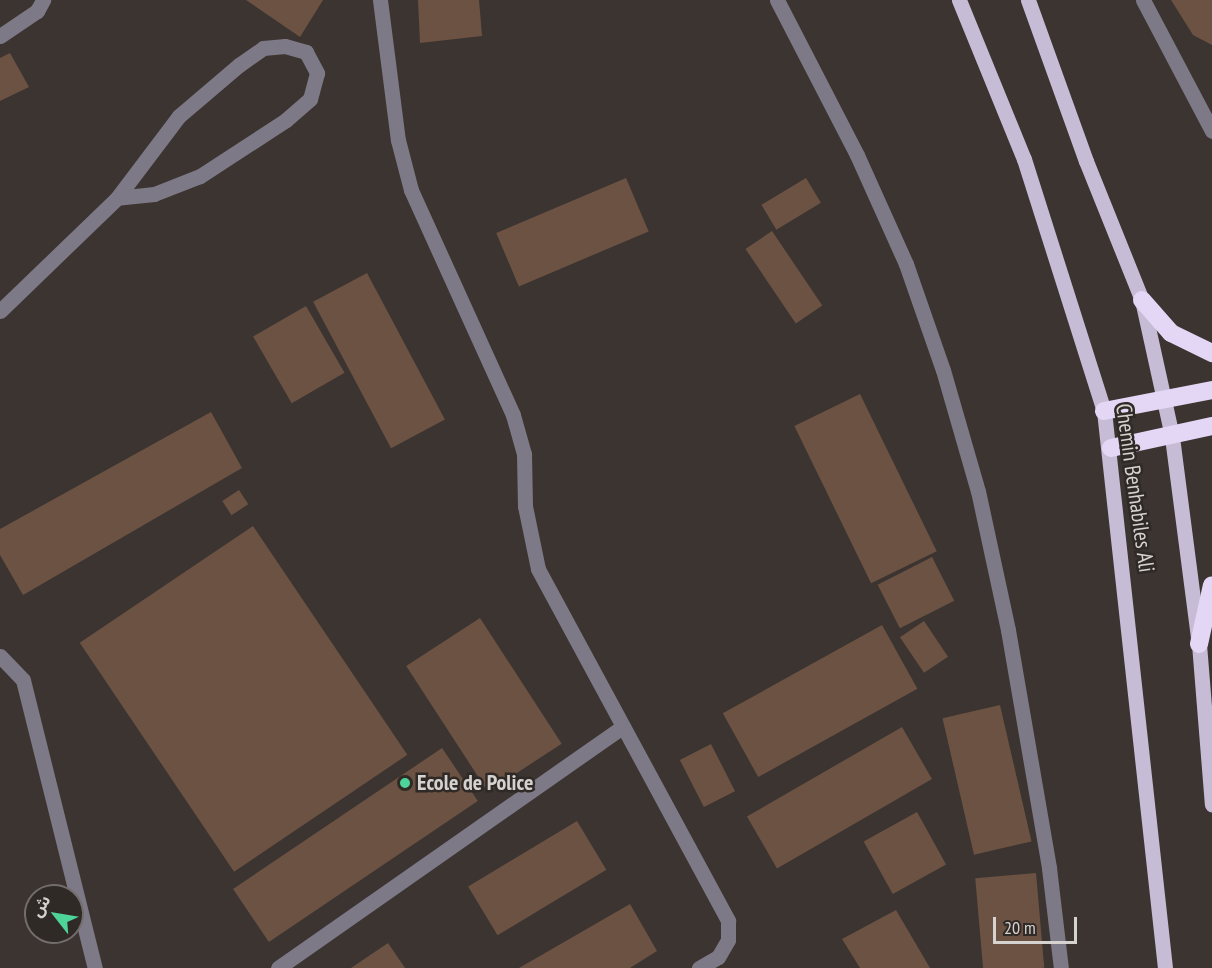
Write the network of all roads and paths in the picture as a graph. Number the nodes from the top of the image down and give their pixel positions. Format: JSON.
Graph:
{"nodes":[{"id":1,"x":43,"y":0,"type":"edge"},
{"id":2,"x":380,"y":0,"type":"edge"},
{"id":3,"x":777,"y":0,"type":"edge"},
{"id":4,"x":959,"y":0,"type":"edge"},
{"id":5,"x":1028,"y":0,"type":"edge"},
{"id":6,"x":1143,"y":0,"type":"edge"},
{"id":7,"x":0,"y":36,"type":"edge"},
{"id":8,"x":1212,"y":131,"type":"edge"},
{"id":9,"x":117,"y":198,"type":"junction"},
{"id":10,"x":1143,"y":300,"type":"junction"},
{"id":11,"x":0,"y":311,"type":"edge"},
{"id":12,"x":1212,"y":353,"type":"edge"},
{"id":13,"x":1212,"y":390,"type":"edge"},
{"id":14,"x":1162,"y":400,"type":"junction"},
{"id":15,"x":1104,"y":411,"type":"junction"},
{"id":16,"x":1212,"y":426,"type":"edge"},
{"id":17,"x":1172,"y":437,"type":"junction"},
{"id":18,"x":1111,"y":448,"type":"junction"},
{"id":19,"x":1212,"y":585,"type":"edge"},
{"id":20,"x":1199,"y":644,"type":"junction"},
{"id":21,"x":0,"y":656,"type":"edge"},
{"id":22,"x":623,"y":726,"type":"junction"},
{"id":23,"x":1212,"y":804,"type":"edge"},
{"id":24,"x":95,"y":968,"type":"edge"},
{"id":25,"x":278,"y":968,"type":"edge"},
{"id":26,"x":699,"y":968,"type":"edge"},
{"id":27,"x":1061,"y":968,"type":"edge"},
{"id":28,"x":1165,"y":968,"type":"edge"}],
"edges":[{"from":1,"to":7,"type":"street"},
{"from":2,"to":22,"type":"street"},
{"from":3,"to":27,"type":"street"},
{"from":4,"to":15,"type":"main road","name":"Chemin Benhabiles Ali"},
{"from":5,"to":10,"type":"main road","name":"Chemin Benhabiles Ali"},
{"from":6,"to":8,"type":"street"},
{"from":9,"to":9,"type":"street"},
{"from":9,"to":11,"type":"street"},
{"from":10,"to":12,"type":"highway"},
{"from":10,"to":14,"type":"main road","name":"Chemin Benhabiles Ali"},
{"from":13,"to":14,"type":"highway"},
{"from":14,"to":15,"type":"highway"},
{"from":14,"to":17,"type":"main road","name":"Chemin Benhabiles Ali"},
{"from":15,"to":18,"type":"main road","name":"Chemin Benhabiles Ali"},
{"from":16,"to":17,"type":"highway"},
{"from":17,"to":18,"type":"highway"},
{"from":17,"to":20,"type":"main road","name":"Chemin Benhabiles Ali"},
{"from":18,"to":28,"type":"main road","name":"Chemin Benhabiles Ali"},
{"from":19,"to":20,"type":"highway"},
{"from":20,"to":23,"type":"main road","name":"Chemin Benhabiles Ali"},
{"from":21,"to":24,"type":"street"},
{"from":22,"to":25,"type":"street"},
{"from":22,"to":26,"type":"street"}]}
